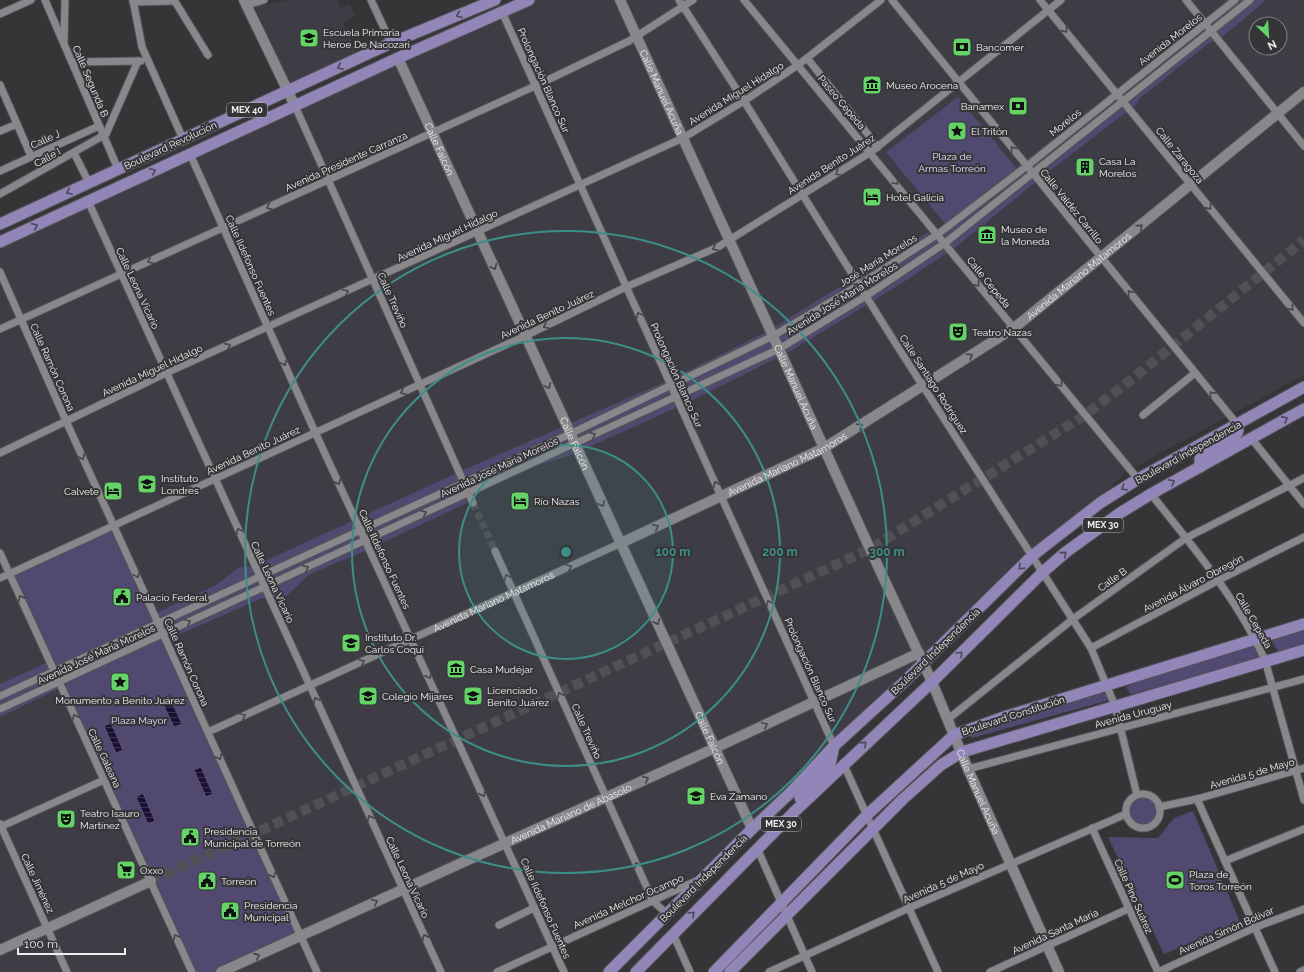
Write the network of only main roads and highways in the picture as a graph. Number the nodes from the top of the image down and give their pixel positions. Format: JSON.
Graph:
{"nodes":[{"id":1,"x":495,"y":0,"type":"edge"},
{"id":2,"x":529,"y":0,"type":"edge"},
{"id":3,"x":0,"y":224,"type":"edge"},
{"id":4,"x":0,"y":242,"type":"edge"},
{"id":5,"x":1304,"y":386,"type":"edge"},
{"id":6,"x":1304,"y":409,"type":"edge"},
{"id":7,"x":1237,"y":424,"type":"junction"},
{"id":8,"x":1200,"y":467,"type":"junction"},
{"id":9,"x":1304,"y":624,"type":"edge"},
{"id":10,"x":1304,"y":650,"type":"edge"},
{"id":11,"x":834,"y":746,"type":"junction"},
{"id":12,"x":793,"y":813,"type":"junction"},
{"id":13,"x":609,"y":972,"type":"edge"},
{"id":14,"x":636,"y":972,"type":"edge"},
{"id":15,"x":714,"y":972,"type":"edge"},
{"id":16,"x":730,"y":972,"type":"edge"}],
"edges":[{"from":1,"to":3,"type":"main road","name":"Boulevard Revolución","number":"MEX 40","one_way":true},
{"from":4,"to":2,"type":"main road","number":"MEX 40","one_way":true},
{"from":5,"to":7,"type":"main road","name":"Boulevard Independencia","number":"MEX 30"},
{"from":8,"to":6,"type":"main road","name":"Boulevard Independencia","number":"MEX 30","one_way":true},
{"from":7,"to":8,"type":"main road"},
{"from":7,"to":11,"type":"main road","name":"Boulevard Independencia","number":"MEX 30","one_way":true},
{"from":12,"to":8,"type":"main road","name":"Boulevard Independencia","number":"MEX 30","one_way":true},
{"from":9,"to":15,"type":"main road","name":"Boulevard Constitución"},
{"from":10,"to":16,"type":"main road","name":"Boulevard Constitución"},
{"from":11,"to":12,"type":"main road"},
{"from":11,"to":13,"type":"main road","name":"Boulevard Independencia","number":"MEX 30"},
{"from":14,"to":12,"type":"main road","name":"Boulevard Independencia","number":"MEX 30","one_way":true}]}
